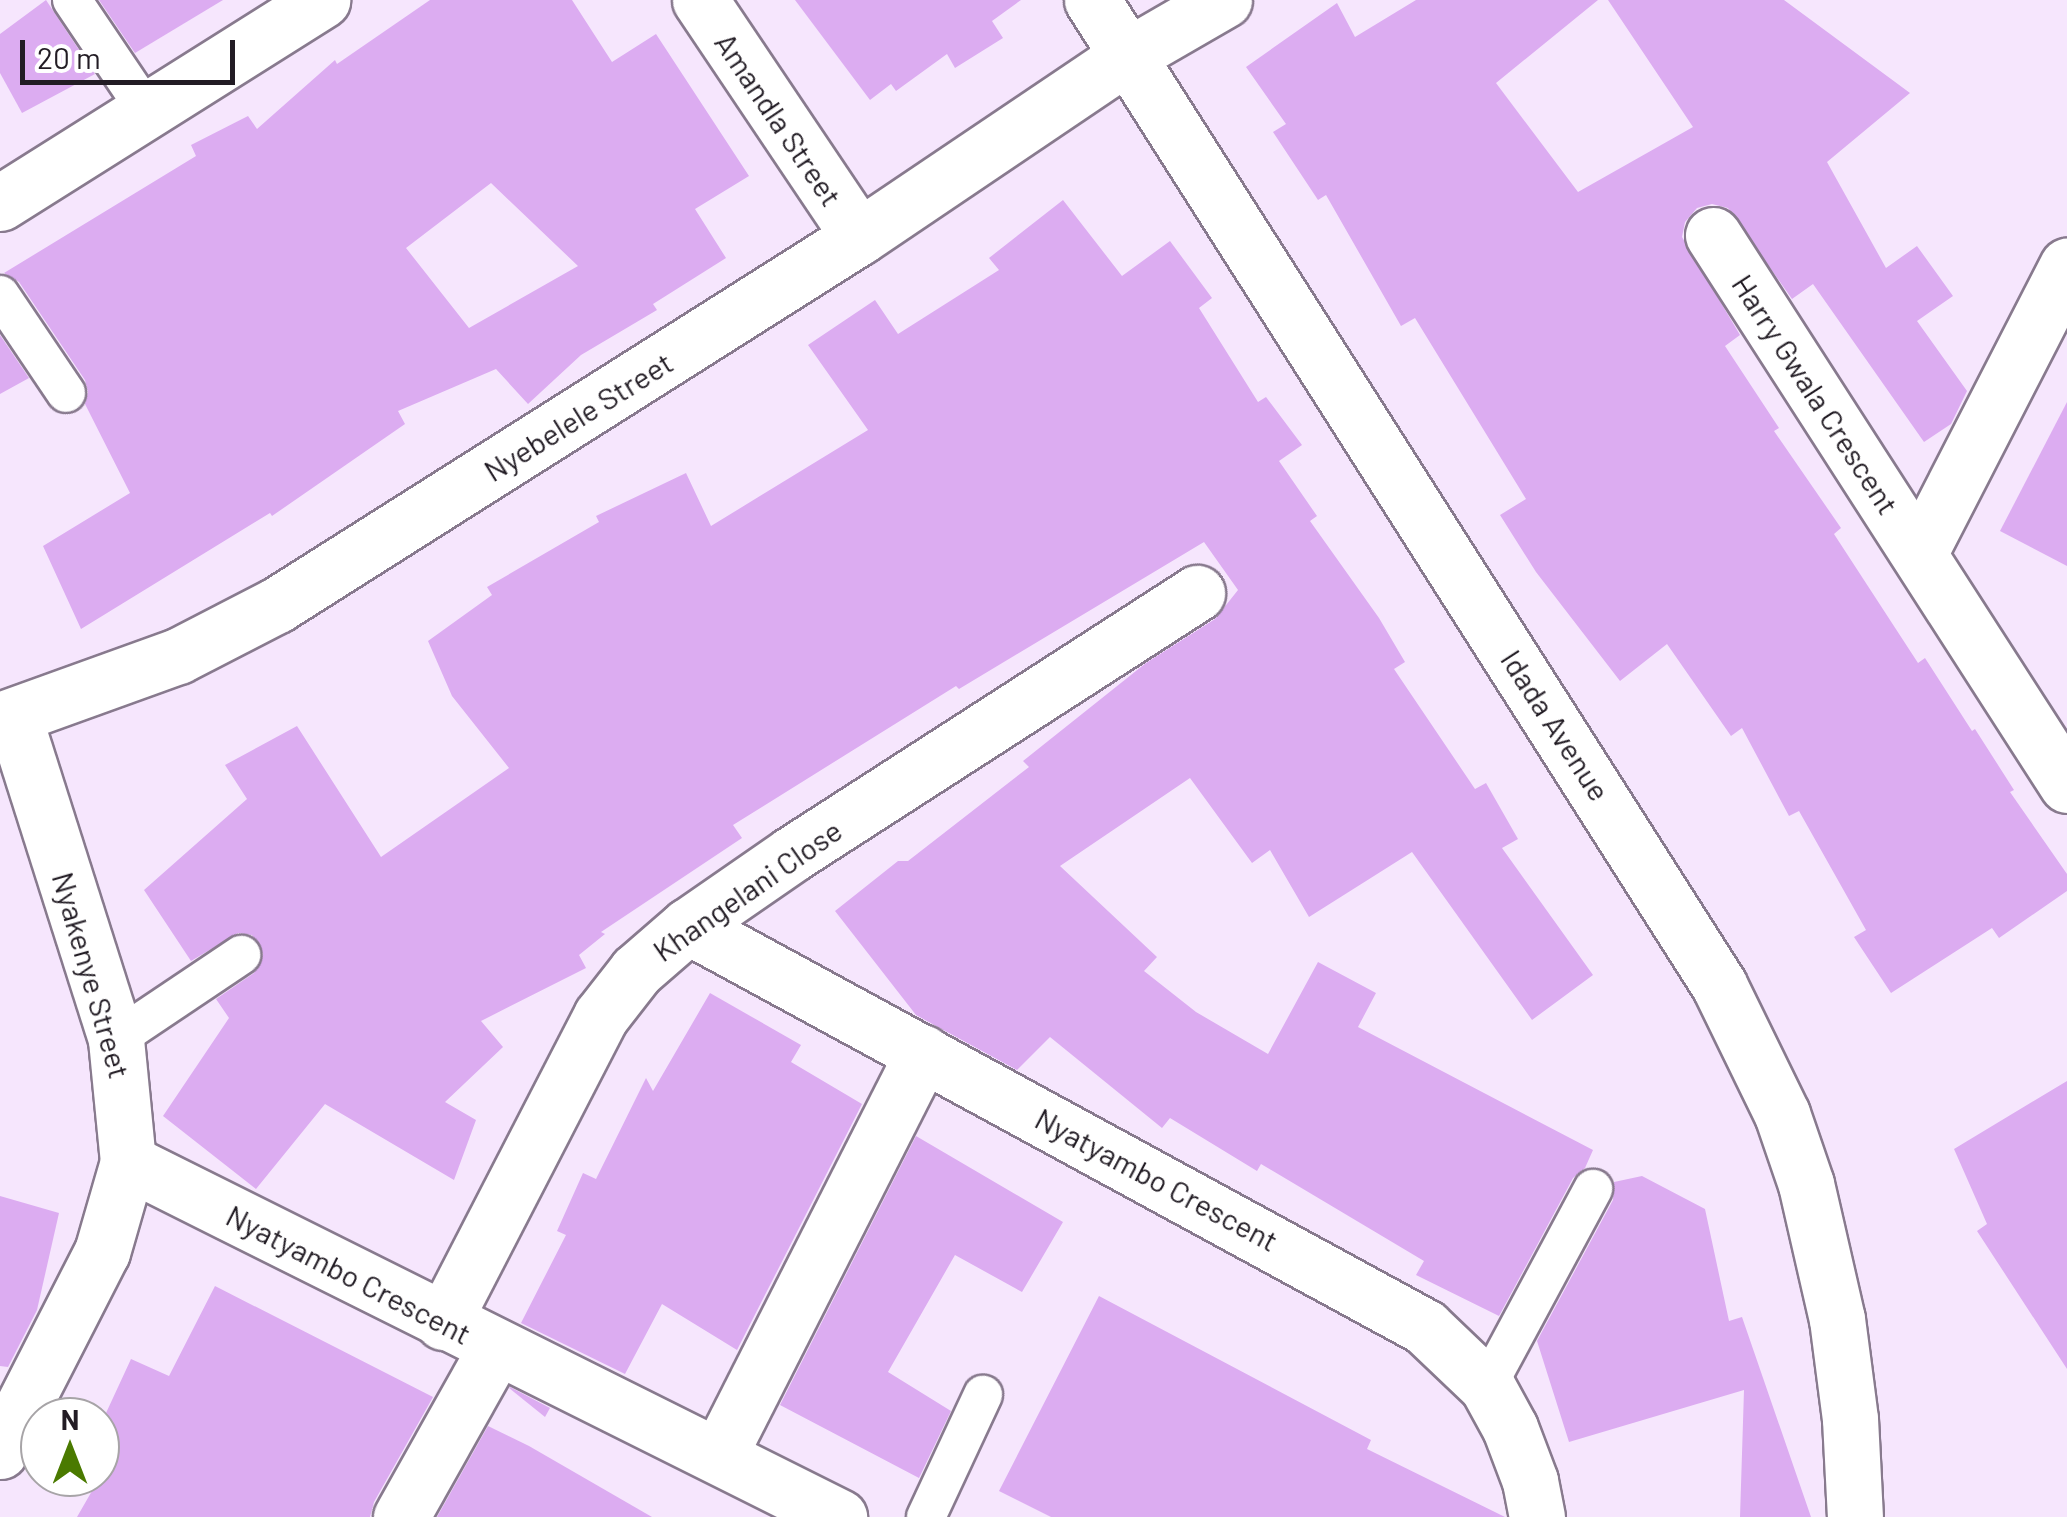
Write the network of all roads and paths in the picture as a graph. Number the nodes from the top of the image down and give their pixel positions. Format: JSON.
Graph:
{"nodes":[{"id":1,"x":72,"y":0,"type":"edge"},
{"id":2,"x":322,"y":0,"type":"edge"},
{"id":3,"x":700,"y":0,"type":"edge"},
{"id":4,"x":1092,"y":0,"type":"edge"},
{"id":5,"x":1224,"y":0,"type":"edge"},
{"id":6,"x":1127,"y":56,"type":"junction"},
{"id":7,"x":147,"y":112,"type":"junction"},
{"id":8,"x":0,"y":203,"type":"edge"},
{"id":9,"x":1713,"y":235,"type":"dead end"},
{"id":10,"x":858,"y":237,"type":"junction"},
{"id":11,"x":2067,"y":266,"type":"edge"},
{"id":12,"x":0,"y":295,"type":"edge"},
{"id":13,"x":66,"y":393,"type":"dead end"},
{"id":14,"x":1920,"y":552,"type":"junction"},
{"id":15,"x":1197,"y":593,"type":"dead end"},
{"id":16,"x":7,"y":719,"type":"edge"},
{"id":17,"x":2067,"y":786,"type":"edge"},
{"id":18,"x":688,"y":926,"type":"junction"},
{"id":19,"x":241,"y":955,"type":"dead end"},
{"id":20,"x":116,"y":1039,"type":"junction"},
{"id":21,"x":924,"y":1053,"type":"junction"},
{"id":22,"x":128,"y":1162,"type":"junction"},
{"id":23,"x":1593,"y":1189,"type":"dead end"},
{"id":24,"x":444,"y":1322,"type":"junction"},
{"id":25,"x":496,"y":1348,"type":"junction"},
{"id":26,"x":1487,"y":1386,"type":"junction"},
{"id":27,"x":983,"y":1395,"type":"dead end"},
{"id":28,"x":0,"y":1451,"type":"edge"},
{"id":29,"x":719,"y":1455,"type":"junction"},
{"id":30,"x":757,"y":1498,"type":"edge"},
{"id":31,"x":401,"y":1517,"type":"edge"},
{"id":32,"x":839,"y":1517,"type":"edge"},
{"id":33,"x":926,"y":1517,"type":"edge"},
{"id":34,"x":1537,"y":1517,"type":"edge"},
{"id":35,"x":1855,"y":1517,"type":"edge"}],
"edges":[{"from":1,"to":7,"type":"lane"},
{"from":2,"to":7,"type":"street"},
{"from":3,"to":10,"type":"street","name":"Amandla Street"},
{"from":4,"to":6,"type":"street","name":"Idada Avenue"},
{"from":5,"to":6,"type":"street","name":"Nyebelele Street"},
{"from":6,"to":10,"type":"street","name":"Nyebelele Street"},
{"from":6,"to":35,"type":"street","name":"Idada Avenue"},
{"from":7,"to":8,"type":"street"},
{"from":9,"to":14,"type":"street","name":"Harry Gwala Crescent"},
{"from":10,"to":16,"type":"street","name":"Nyebelele Street"},
{"from":11,"to":14,"type":"street","name":"Harry Gwala Crescent"},
{"from":12,"to":13,"type":"lane"},
{"from":14,"to":17,"type":"street","name":"Harry Gwala Crescent"},
{"from":15,"to":18,"type":"street","name":"Khangelani Close"},
{"from":16,"to":20,"type":"street","name":"Nyakenye Street"},
{"from":18,"to":21,"type":"street","name":"Nyatyambo Crescent"},
{"from":18,"to":24,"type":"street","name":"Khangelani Close"},
{"from":19,"to":20,"type":"lane"},
{"from":20,"to":22,"type":"street","name":"Nyakenye Street"},
{"from":21,"to":26,"type":"street","name":"Nyatyambo Crescent"},
{"from":21,"to":29,"type":"street"},
{"from":22,"to":24,"type":"street","name":"Nyatyambo Crescent"},
{"from":22,"to":28,"type":"street","name":"Nyakenye Street"},
{"from":23,"to":26,"type":"lane"},
{"from":24,"to":25,"type":"street","name":"Nyatyambo Crescent"},
{"from":25,"to":29,"type":"street","name":"Nyatyambo Crescent"},
{"from":25,"to":31,"type":"street"},
{"from":26,"to":34,"type":"street","name":"Nyatyambo Crescent"},
{"from":27,"to":33,"type":"lane"},
{"from":29,"to":30,"type":"street","name":"Nyatyambo Crescent"},
{"from":30,"to":32,"type":"street","name":"Nyatyambo Crescent"}]}
